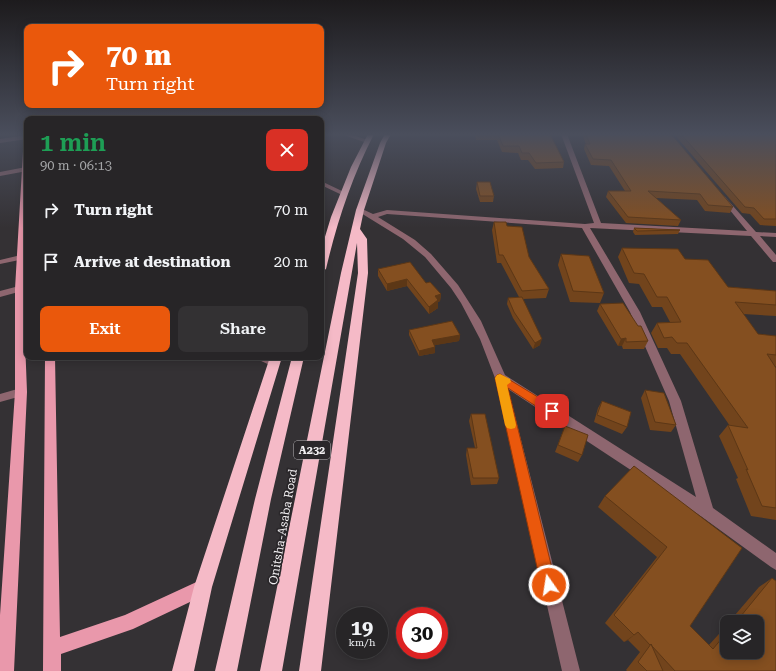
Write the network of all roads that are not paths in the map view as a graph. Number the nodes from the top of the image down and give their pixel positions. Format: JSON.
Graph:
{"nodes":[{"id":1,"x":356,"y":165,"type":"edge"},
{"id":2,"x":375,"y":165,"type":"edge"},
{"id":3,"x":576,"y":165,"type":"edge"},
{"id":4,"x":24,"y":169,"type":"edge"},
{"id":5,"x":0,"y":174,"type":"edge"},
{"id":6,"x":324,"y":184,"type":"edge"},
{"id":7,"x":719,"y":192,"type":"edge"},
{"id":8,"x":342,"y":193,"type":"junction"},
{"id":9,"x":24,"y":204,"type":"edge"},
{"id":10,"x":360,"y":210,"type":"junction"},
{"id":11,"x":371,"y":217,"type":"junction"},
{"id":12,"x":598,"y":225,"type":"junction"},
{"id":13,"x":585,"y":226,"type":"junction"},
{"id":14,"x":356,"y":230,"type":"junction"},
{"id":15,"x":754,"y":233,"type":"junction"},
{"id":16,"x":329,"y":235,"type":"junction"},
{"id":17,"x":776,"y":235,"type":"edge"},
{"id":18,"x":324,"y":242,"type":"edge"},
{"id":19,"x":324,"y":256,"type":"edge"},
{"id":20,"x":21,"y":257,"type":"junction"},
{"id":21,"x":776,"y":260,"type":"edge"},
{"id":22,"x":0,"y":262,"type":"edge"},
{"id":23,"x":19,"y":289,"type":"junction"},
{"id":24,"x":0,"y":294,"type":"edge"},
{"id":25,"x":50,"y":360,"type":"edge"},
{"id":26,"x":271,"y":360,"type":"edge"},
{"id":27,"x":297,"y":360,"type":"edge"},
{"id":28,"x":500,"y":378,"type":"junction"},
{"id":29,"x":20,"y":392,"type":"junction"},
{"id":30,"x":0,"y":398,"type":"edge"},
{"id":31,"x":707,"y":512,"type":"junction"},
{"id":32,"x":776,"y":562,"type":"edge"},
{"id":33,"x":203,"y":587,"type":"junction"},
{"id":34,"x":52,"y":648,"type":"junction"},
{"id":35,"x":4,"y":661,"type":"edge"},
{"id":36,"x":52,"y":671,"type":"edge"},
{"id":37,"x":183,"y":671,"type":"edge"},
{"id":38,"x":226,"y":671,"type":"edge"},
{"id":39,"x":272,"y":671,"type":"edge"},
{"id":40,"x":310,"y":671,"type":"edge"},
{"id":41,"x":572,"y":671,"type":"edge"}],
"edges":[{"from":1,"to":8,"type":"highway"},
{"from":2,"to":10,"type":"highway","name":"Onitsha-Asaba Road","number":"A232"},
{"from":3,"to":12,"type":"street"},
{"from":4,"to":5,"type":"street"},
{"from":6,"to":8,"type":"street"},
{"from":7,"to":15,"type":"street"},
{"from":8,"to":16,"type":"highway"},
{"from":9,"to":20,"type":"main road"},
{"from":10,"to":11,"type":"street"},
{"from":10,"to":14,"type":"highway","name":"Onitsha-Asaba Road","number":"A232"},
{"from":11,"to":13,"type":"street"},
{"from":11,"to":28,"type":"street"},
{"from":12,"to":13,"type":"street"},
{"from":12,"to":15,"type":"street"},
{"from":13,"to":31,"type":"street"},
{"from":14,"to":39,"type":"highway","name":"Onitsha-Asaba Road","number":"A232"},
{"from":14,"to":40,"type":"highway"},
{"from":15,"to":17,"type":"street"},
{"from":15,"to":21,"type":"street"},
{"from":16,"to":18,"type":"highway"},
{"from":16,"to":19,"type":"highway"},
{"from":20,"to":22,"type":"street"},
{"from":20,"to":23,"type":"main road"},
{"from":23,"to":24,"type":"street"},
{"from":23,"to":29,"type":"main road"},
{"from":25,"to":34,"type":"main road"},
{"from":26,"to":33,"type":"highway"},
{"from":27,"to":38,"type":"highway","number":"A232"},
{"from":28,"to":31,"type":"street"},
{"from":28,"to":41,"type":"street"},
{"from":29,"to":30,"type":"street"},
{"from":29,"to":35,"type":"main road"},
{"from":31,"to":32,"type":"street"},
{"from":33,"to":34,"type":"main road"},
{"from":33,"to":37,"type":"highway"},
{"from":34,"to":36,"type":"main road"}]}
